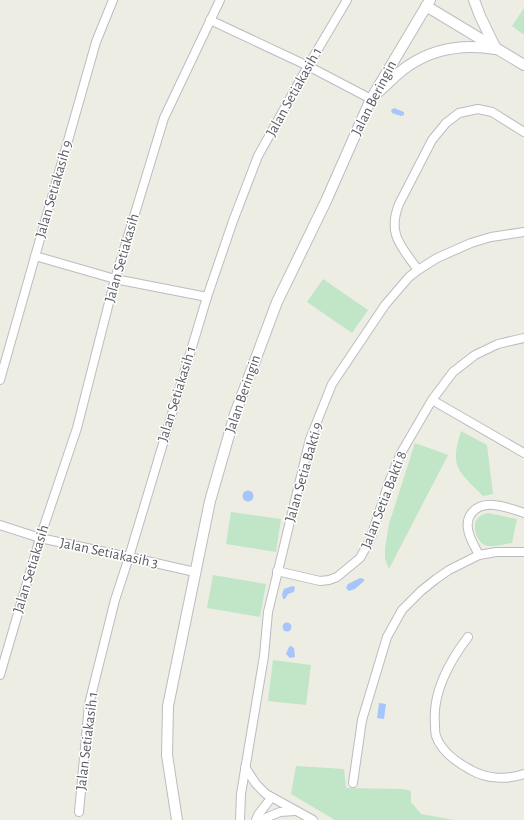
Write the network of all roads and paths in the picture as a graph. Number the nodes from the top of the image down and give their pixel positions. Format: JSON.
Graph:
{"nodes":[{"id":1,"x":113,"y":0,"type":"edge"},
{"id":2,"x":220,"y":0,"type":"edge"},
{"id":3,"x":347,"y":0,"type":"edge"},
{"id":4,"x":474,"y":0,"type":"edge"},
{"id":5,"x":428,"y":3,"type":"edge"},
{"id":6,"x":210,"y":20,"type":"junction"},
{"id":7,"x":496,"y":49,"type":"junction"},
{"id":8,"x":524,"y":65,"type":"edge"},
{"id":9,"x":308,"y":66,"type":"junction"},
{"id":10,"x":371,"y":99,"type":"junction"},
{"id":11,"x":524,"y":132,"type":"edge"},
{"id":12,"x":524,"y":232,"type":"edge"},
{"id":13,"x":35,"y":256,"type":"junction"},
{"id":14,"x":418,"y":270,"type":"junction"},
{"id":15,"x":115,"y":279,"type":"junction"},
{"id":16,"x":207,"y":297,"type":"junction"},
{"id":17,"x":524,"y":338,"type":"edge"},
{"id":18,"x":0,"y":380,"type":"edge"},
{"id":19,"x":432,"y":400,"type":"junction"},
{"id":20,"x":524,"y":453,"type":"edge"},
{"id":21,"x":524,"y":514,"type":"edge"},
{"id":22,"x":0,"y":525,"type":"edge"},
{"id":23,"x":40,"y":538,"type":"junction"},
{"id":24,"x":524,"y":552,"type":"edge"},
{"id":25,"x":479,"y":555,"type":"junction"},
{"id":26,"x":129,"y":557,"type":"junction"},
{"id":27,"x":277,"y":571,"type":"junction"},
{"id":28,"x":195,"y":572,"type":"junction"},
{"id":29,"x":468,"y":637,"type":"dead end"},
{"id":30,"x":0,"y":675,"type":"edge"},
{"id":31,"x":245,"y":767,"type":"junction"},
{"id":32,"x":524,"y":774,"type":"edge"},
{"id":33,"x":353,"y":783,"type":"dead end"},
{"id":34,"x":271,"y":798,"type":"junction"},
{"id":35,"x":298,"y":811,"type":"junction"},
{"id":36,"x":79,"y":812,"type":"dead end"},
{"id":37,"x":177,"y":820,"type":"edge"},
{"id":38,"x":240,"y":820,"type":"edge"},
{"id":39,"x":256,"y":820,"type":"edge"},
{"id":40,"x":261,"y":820,"type":"edge"},
{"id":41,"x":313,"y":820,"type":"edge"}],
"edges":[{"from":1,"to":13,"type":"street","name":"Jalan Setiakasih 9"},
{"from":2,"to":6,"type":"street","name":"Jalan Setiakasih"},
{"from":3,"to":9,"type":"street","name":"Jalan Setiakasih 1"},
{"from":4,"to":7,"type":"street"},
{"from":5,"to":7,"type":"street"},
{"from":5,"to":10,"type":"street","name":"Jalan Beringin"},
{"from":6,"to":9,"type":"street"},
{"from":6,"to":15,"type":"street","name":"Jalan Setiakasih"},
{"from":7,"to":8,"type":"street"},
{"from":7,"to":10,"type":"street"},
{"from":9,"to":10,"type":"street"},
{"from":9,"to":16,"type":"street","name":"Jalan Setiakasih 1"},
{"from":10,"to":28,"type":"street","name":"Jalan Beringin"},
{"from":11,"to":14,"type":"street"},
{"from":12,"to":14,"type":"street","name":"Jalan Setia Bakti 9"},
{"from":13,"to":15,"type":"street"},
{"from":13,"to":18,"type":"street","name":"Jalan Setiakasih 9"},
{"from":14,"to":27,"type":"street","name":"Jalan Setia Bakti 9"},
{"from":15,"to":16,"type":"street"},
{"from":15,"to":23,"type":"street","name":"Jalan Setiakasih"},
{"from":16,"to":26,"type":"street","name":"Jalan Setiakasih 1"},
{"from":17,"to":19,"type":"street","name":"Jalan Setia Bakti 8"},
{"from":19,"to":20,"type":"street"},
{"from":19,"to":27,"type":"street","name":"Jalan Setia Bakti 8"},
{"from":21,"to":25,"type":"street"},
{"from":22,"to":23,"type":"street","name":"Jalan Setiakasih 3"},
{"from":23,"to":26,"type":"street","name":"Jalan Setiakasih 3"},
{"from":23,"to":30,"type":"street","name":"Jalan Setiakasih"},
{"from":24,"to":25,"type":"street"},
{"from":25,"to":33,"type":"street"},
{"from":26,"to":28,"type":"street","name":"Jalan Setiakasih 3"},
{"from":26,"to":36,"type":"street","name":"Jalan Setiakasih 1"},
{"from":27,"to":31,"type":"street","name":"Jalan Setia Bakti 9"},
{"from":28,"to":37,"type":"street","name":"Jalan Beringin"},
{"from":29,"to":32,"type":"street"},
{"from":31,"to":34,"type":"street"},
{"from":31,"to":38,"type":"street","name":"Jalan Setia Bakti 9"},
{"from":34,"to":35,"type":"street"},
{"from":34,"to":39,"type":"street"},
{"from":35,"to":40,"type":"street"},
{"from":35,"to":41,"type":"street"}]}
